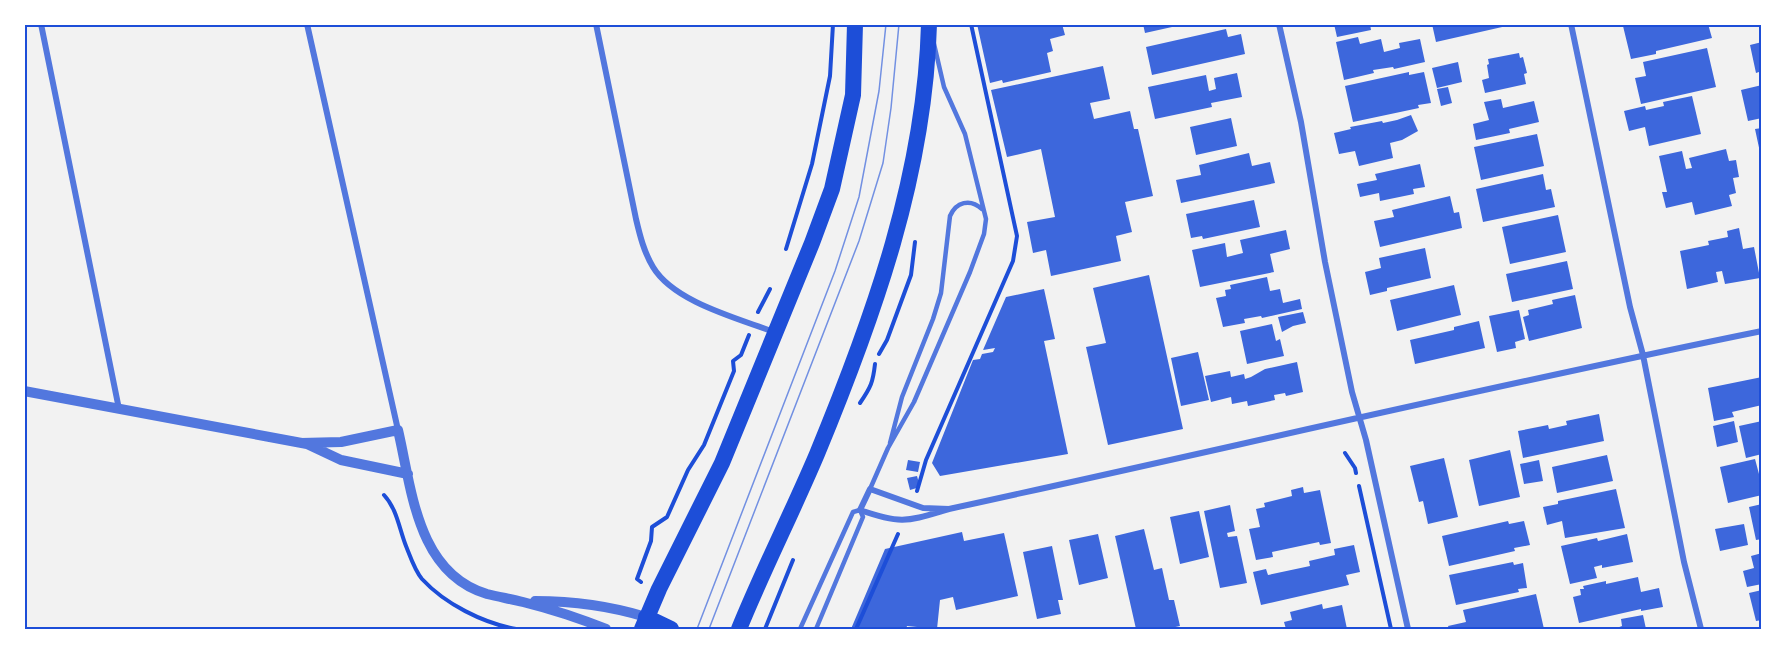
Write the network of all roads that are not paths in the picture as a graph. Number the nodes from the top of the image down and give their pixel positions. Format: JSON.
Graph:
{"nodes":[{"id":1,"x":42,"y":24,"type":"edge"},
{"id":2,"x":307,"y":24,"type":"edge"},
{"id":3,"x":596,"y":24,"type":"edge"},
{"id":4,"x":855,"y":24,"type":"edge"},
{"id":5,"x":929,"y":24,"type":"edge"},
{"id":6,"x":1279,"y":24,"type":"edge"},
{"id":7,"x":1571,"y":24,"type":"edge"},
{"id":8,"x":984,"y":215,"type":"junction"},
{"id":9,"x":1762,"y":331,"type":"edge"},
{"id":10,"x":776,"y":333,"type":"junction"},
{"id":11,"x":1643,"y":355,"type":"junction"},
{"id":12,"x":24,"y":391,"type":"edge"},
{"id":13,"x":119,"y":409,"type":"junction"},
{"id":14,"x":1360,"y":418,"type":"junction"},
{"id":15,"x":398,"y":430,"type":"junction"},
{"id":16,"x":301,"y":443,"type":"junction"},
{"id":17,"x":888,"y":448,"type":"junction"},
{"id":18,"x":408,"y":474,"type":"junction"},
{"id":19,"x":870,"y":489,"type":"junction"},
{"id":20,"x":949,"y":509,"type":"junction"},
{"id":21,"x":860,"y":510,"type":"junction"},
{"id":22,"x":519,"y":601,"type":"junction"},
{"id":23,"x":644,"y":623,"type":"edge"},
{"id":24,"x":606,"y":629,"type":"edge"},
{"id":25,"x":671,"y":629,"type":"edge"},
{"id":26,"x":739,"y":629,"type":"edge"},
{"id":27,"x":800,"y":629,"type":"edge"},
{"id":28,"x":816,"y":629,"type":"edge"},
{"id":29,"x":1408,"y":629,"type":"edge"},
{"id":30,"x":1701,"y":629,"type":"edge"}],
"edges":[{"from":1,"to":13,"type":"street"},
{"from":2,"to":15,"type":"street"},
{"from":3,"to":10,"type":"street"},
{"from":4,"to":10,"type":"highway"},
{"from":5,"to":8,"type":"lane"},
{"from":5,"to":26,"type":"highway"},
{"from":6,"to":14,"type":"street"},
{"from":7,"to":11,"type":"street"},
{"from":8,"to":17,"type":"lane"},
{"from":8,"to":17,"type":"lane"},
{"from":9,"to":11,"type":"street"},
{"from":10,"to":23,"type":"highway"},
{"from":11,"to":14,"type":"street"},
{"from":11,"to":30,"type":"street"},
{"from":12,"to":13,"type":"street"},
{"from":13,"to":16,"type":"street"},
{"from":14,"to":20,"type":"street"},
{"from":14,"to":29,"type":"street"},
{"from":15,"to":16,"type":"street"},
{"from":15,"to":18,"type":"street"},
{"from":16,"to":18,"type":"street"},
{"from":17,"to":19,"type":"lane"},
{"from":18,"to":22,"type":"street"},
{"from":19,"to":20,"type":"street"},
{"from":19,"to":21,"type":"street"},
{"from":20,"to":21,"type":"street"},
{"from":21,"to":27,"type":"lane"},
{"from":21,"to":28,"type":"lane"},
{"from":22,"to":23,"type":"street"},
{"from":22,"to":24,"type":"street"},
{"from":23,"to":25,"type":"highway"}]}
